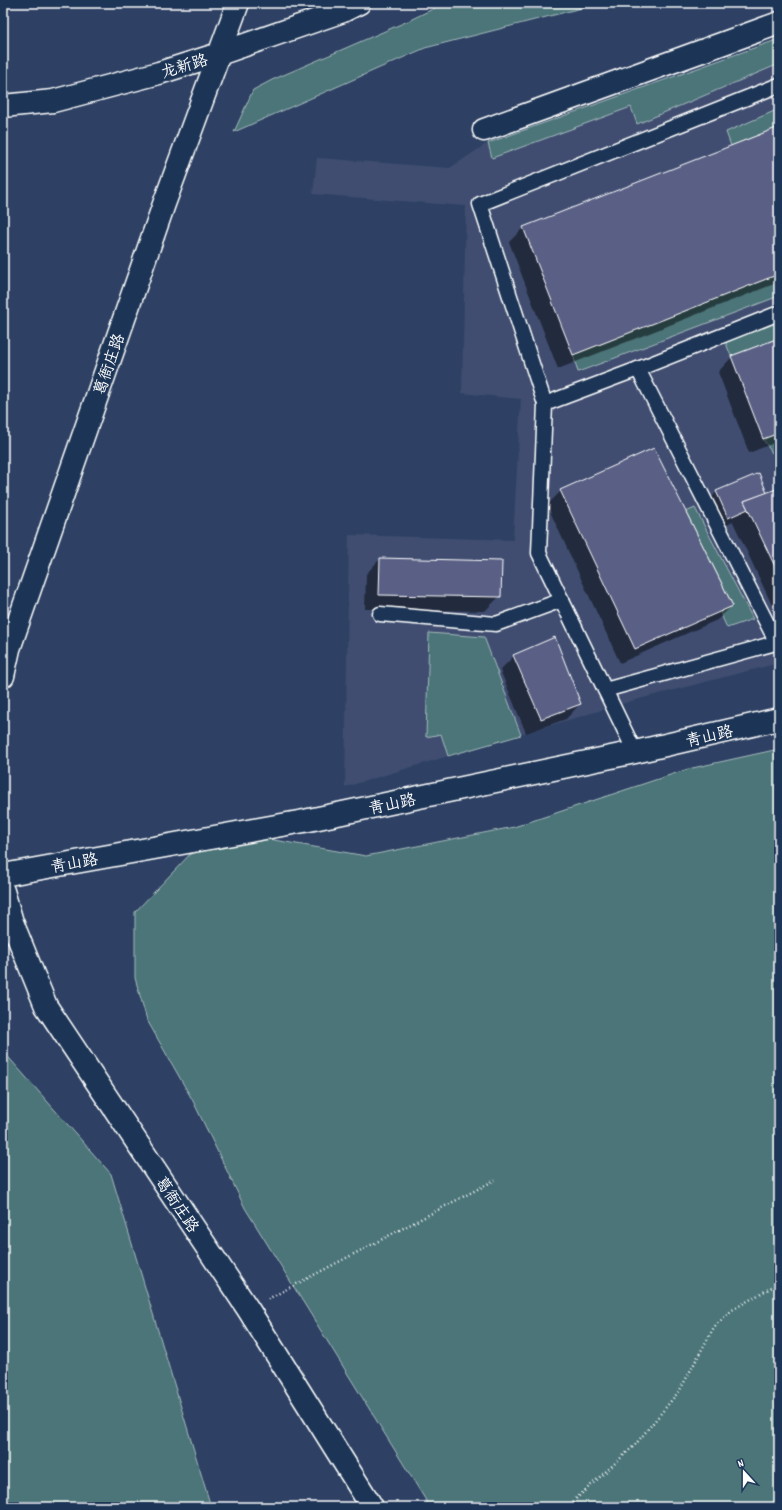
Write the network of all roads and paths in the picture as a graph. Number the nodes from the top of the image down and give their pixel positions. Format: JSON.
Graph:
{"nodes":[{"id":1,"x":238,"y":3,"type":"edge"},
{"id":2,"x":359,"y":3,"type":"edge"},
{"id":3,"x":779,"y":23,"type":"edge"},
{"id":4,"x":219,"y":54,"type":"junction"},
{"id":5,"x":779,"y":85,"type":"edge"},
{"id":6,"x":3,"y":106,"type":"edge"},
{"id":7,"x":484,"y":130,"type":"dead end"},
{"id":8,"x":779,"y":313,"type":"edge"},
{"id":9,"x":638,"y":369,"type":"junction"},
{"id":10,"x":545,"y":404,"type":"junction"},
{"id":11,"x":562,"y":600,"type":"junction"},
{"id":12,"x":380,"y":614,"type":"dead end"},
{"id":13,"x":778,"y":643,"type":"edge"},
{"id":14,"x":3,"y":676,"type":"edge"},
{"id":15,"x":605,"y":690,"type":"junction"},
{"id":16,"x":779,"y":719,"type":"edge"},
{"id":17,"x":635,"y":752,"type":"junction"},
{"id":18,"x":3,"y":875,"type":"edge"},
{"id":19,"x":3,"y":891,"type":"edge"},
{"id":20,"x":495,"y":1180,"type":"dead end"},
{"id":21,"x":779,"y":1283,"type":"edge"},
{"id":22,"x":248,"y":1309,"type":"junction"},
{"id":23,"x":372,"y":1507,"type":"edge"},
{"id":24,"x":567,"y":1507,"type":"edge"}],
"edges":[{"from":1,"to":4,"type":"street","name":"葛衙庄路"},
{"from":2,"to":4,"type":"street","name":"龙新路"},
{"from":3,"to":7,"type":"street"},
{"from":4,"to":6,"type":"street","name":"龙新路"},
{"from":4,"to":14,"type":"street","name":"葛衙庄路"},
{"from":5,"to":10,"type":"lane"},
{"from":8,"to":9,"type":"lane"},
{"from":9,"to":10,"type":"lane"},
{"from":9,"to":13,"type":"lane"},
{"from":10,"to":11,"type":"lane"},
{"from":11,"to":12,"type":"lane"},
{"from":11,"to":15,"type":"lane"},
{"from":13,"to":15,"type":"lane"},
{"from":15,"to":17,"type":"lane"},
{"from":16,"to":17,"type":"street","name":"青山路"},
{"from":17,"to":18,"type":"street","name":"青山路"},
{"from":19,"to":22,"type":"street","name":"葛衙庄路"},
{"from":20,"to":22,"type":"path"},
{"from":21,"to":24,"type":"path"},
{"from":22,"to":23,"type":"street","name":"葛衙庄路"}]}
